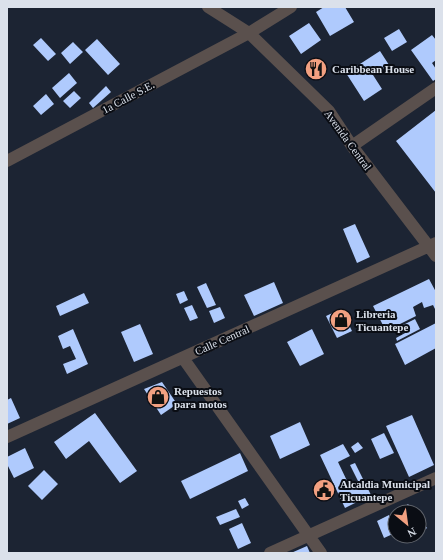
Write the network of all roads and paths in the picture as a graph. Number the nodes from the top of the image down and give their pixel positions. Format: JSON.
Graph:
{"nodes":[{"id":1,"x":208,"y":7,"type":"edge"},
{"id":2,"x":291,"y":7,"type":"edge"},
{"id":3,"x":249,"y":33,"type":"junction"},
{"id":4,"x":436,"y":88,"type":"edge"},
{"id":5,"x":352,"y":146,"type":"junction"},
{"id":6,"x":7,"y":161,"type":"edge"},
{"id":7,"x":433,"y":249,"type":"edge"},
{"id":8,"x":183,"y":358,"type":"junction"},
{"id":9,"x":7,"y":436,"type":"edge"},
{"id":10,"x":436,"y":478,"type":"edge"},
{"id":11,"x":310,"y":536,"type":"junction"},
{"id":12,"x":270,"y":553,"type":"edge"},
{"id":13,"x":321,"y":553,"type":"edge"}],
"edges":[{"from":1,"to":3,"type":"street","name":"Avenida Central"},
{"from":2,"to":3,"type":"street","name":"1a Calle S.E."},
{"from":3,"to":5,"type":"street","name":"Avenida Central"},
{"from":3,"to":6,"type":"street","name":"1a Calle S.E."},
{"from":4,"to":5,"type":"street"},
{"from":5,"to":7,"type":"street","name":"Avenida Central"},
{"from":7,"to":8,"type":"street","name":"Calle Central"},
{"from":8,"to":9,"type":"street","name":"Calle Central"},
{"from":8,"to":11,"type":"street"},
{"from":10,"to":11,"type":"street"},
{"from":11,"to":12,"type":"street"},
{"from":11,"to":13,"type":"street"}]}
